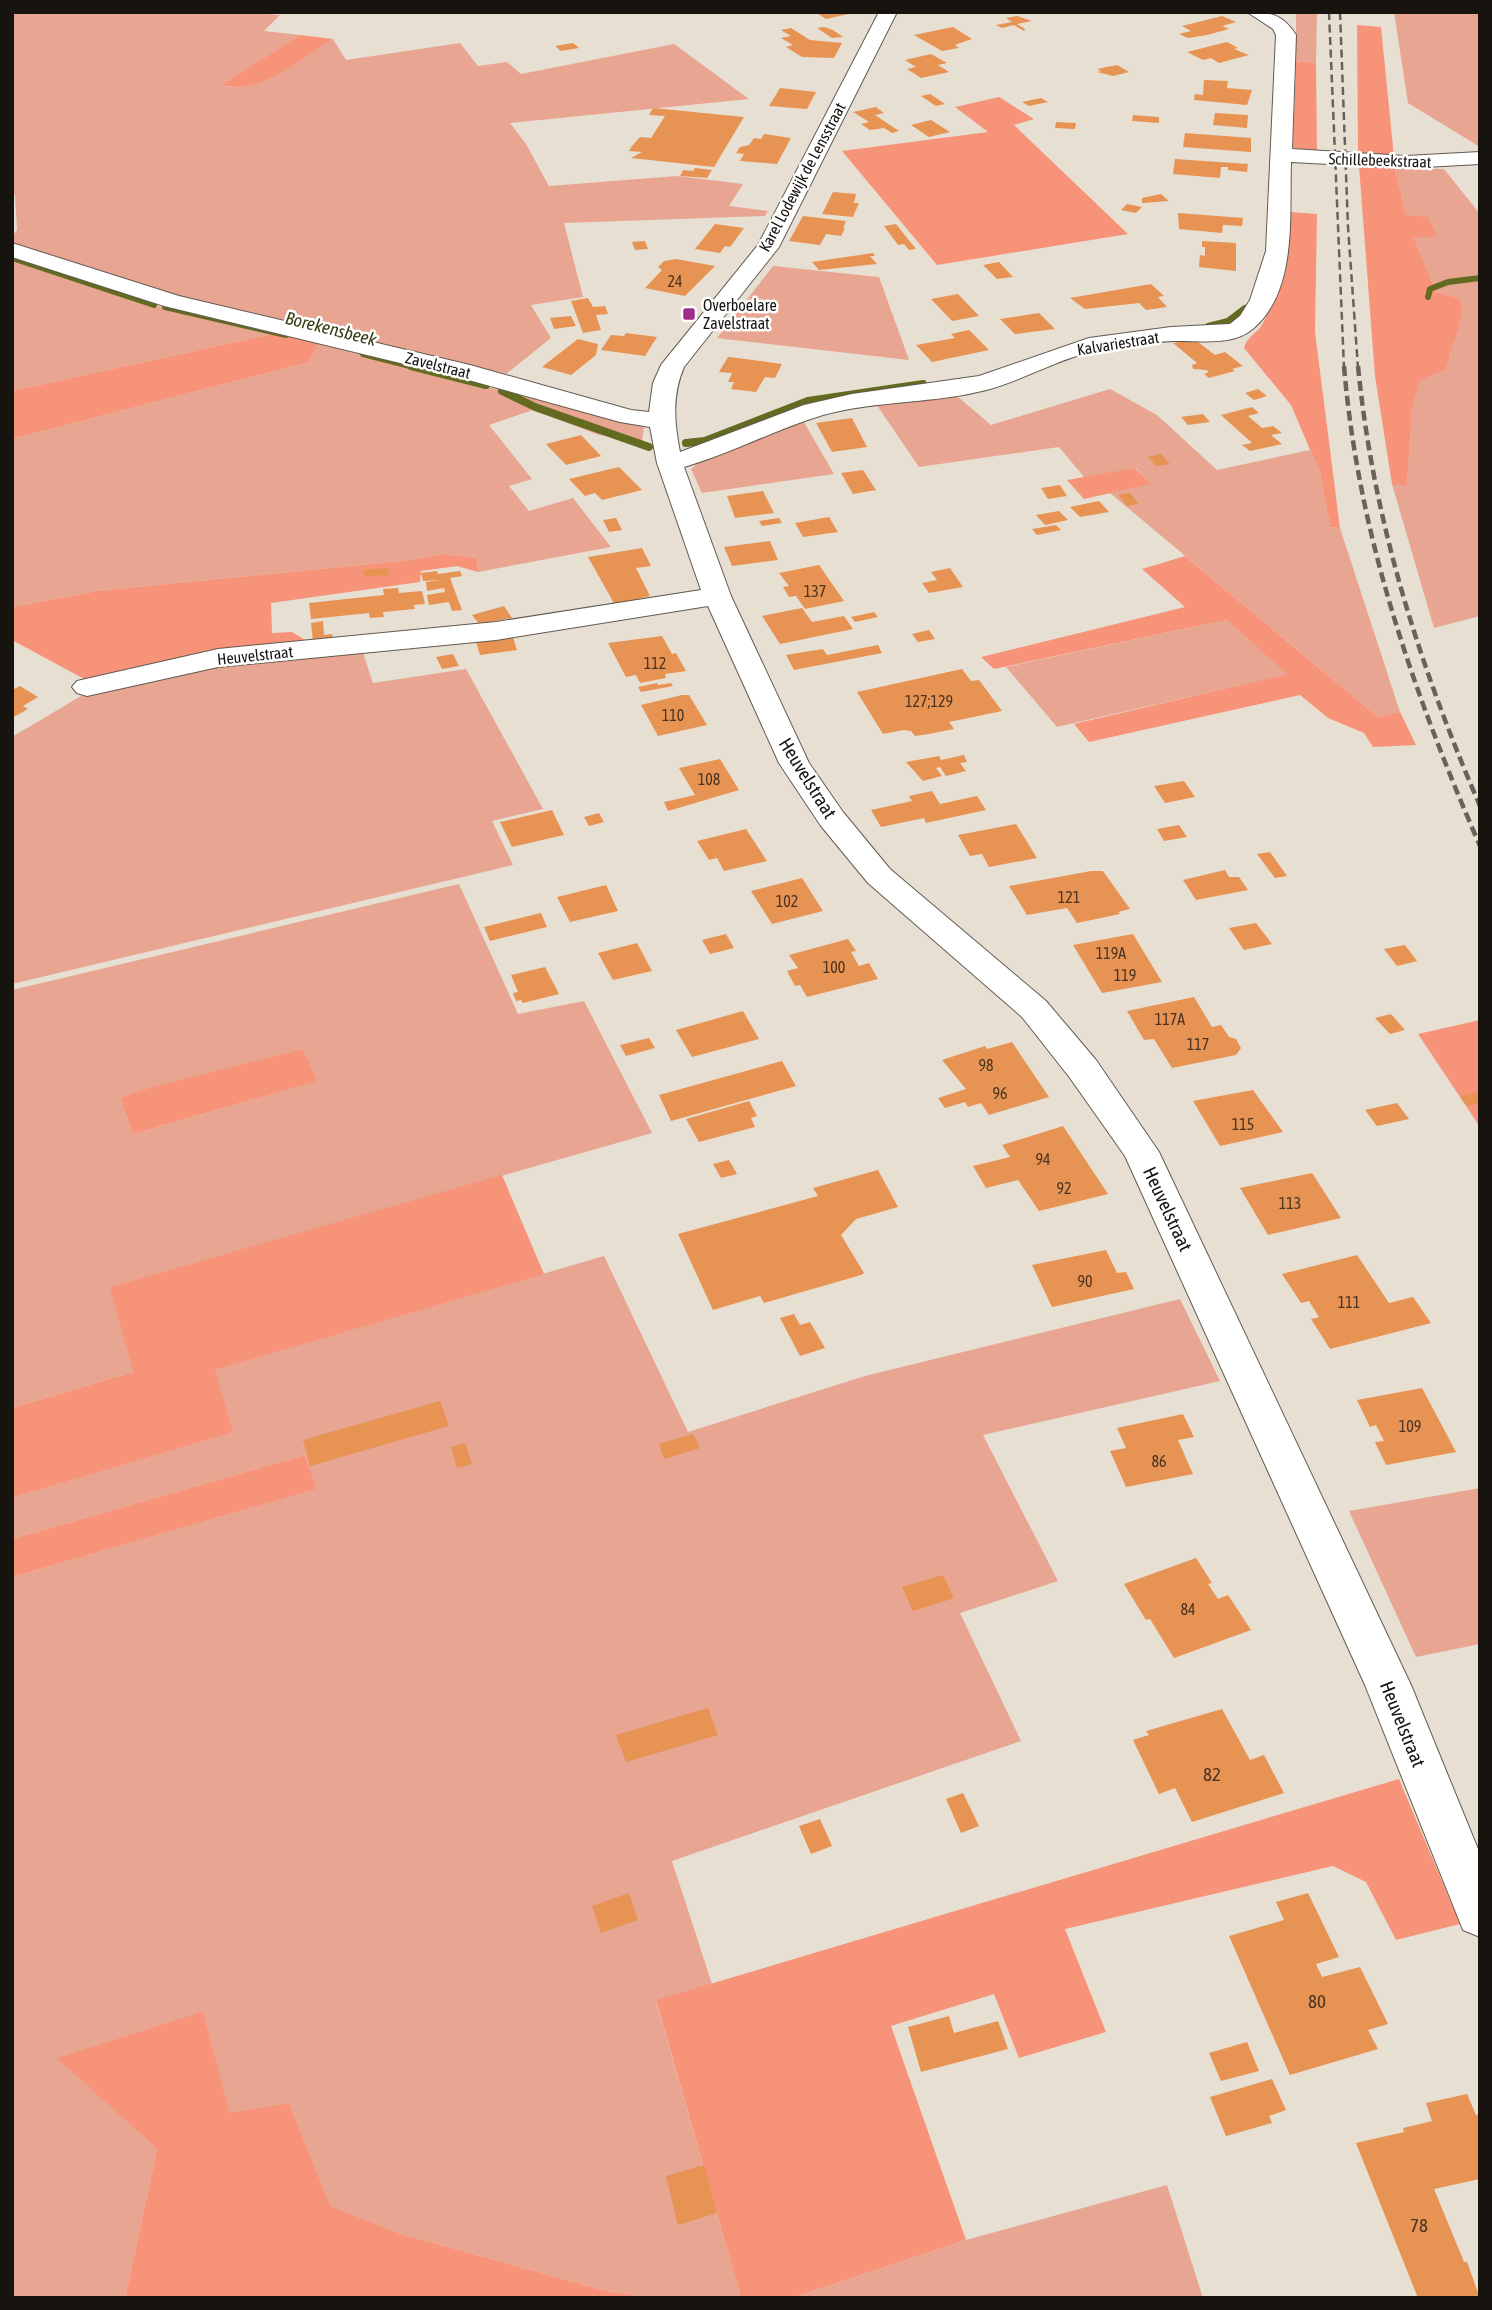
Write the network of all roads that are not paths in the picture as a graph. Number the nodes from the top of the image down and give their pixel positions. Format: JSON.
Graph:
{"nodes":[{"id":1,"x":888,"y":12,"type":"edge"},
{"id":2,"x":1256,"y":12,"type":"edge"},
{"id":3,"x":1280,"y":155,"type":"junction"},
{"id":4,"x":1480,"y":158,"type":"edge"},
{"id":5,"x":12,"y":250,"type":"edge"},
{"id":6,"x":666,"y":443,"type":"junction"},
{"id":7,"x":717,"y":596,"type":"junction"},
{"id":8,"x":87,"y":687,"type":"dead end"},
{"id":9,"x":1480,"y":1914,"type":"edge"}],
"edges":[{"from":1,"to":6,"type":"street","name":"Karel Lodewijk de Lensstraat"},
{"from":2,"to":3,"type":"street","name":"Kalvariestraat"},
{"from":3,"to":4,"type":"street","name":"Schillebeekstraat"},
{"from":3,"to":6,"type":"street","name":"Kalvariestraat"},
{"from":5,"to":6,"type":"street","name":"Zavelstraat"},
{"from":6,"to":7,"type":"street","name":"Heuvelstraat"},
{"from":7,"to":8,"type":"street","name":"Heuvelstraat"},
{"from":7,"to":9,"type":"street","name":"Heuvelstraat"}]}
